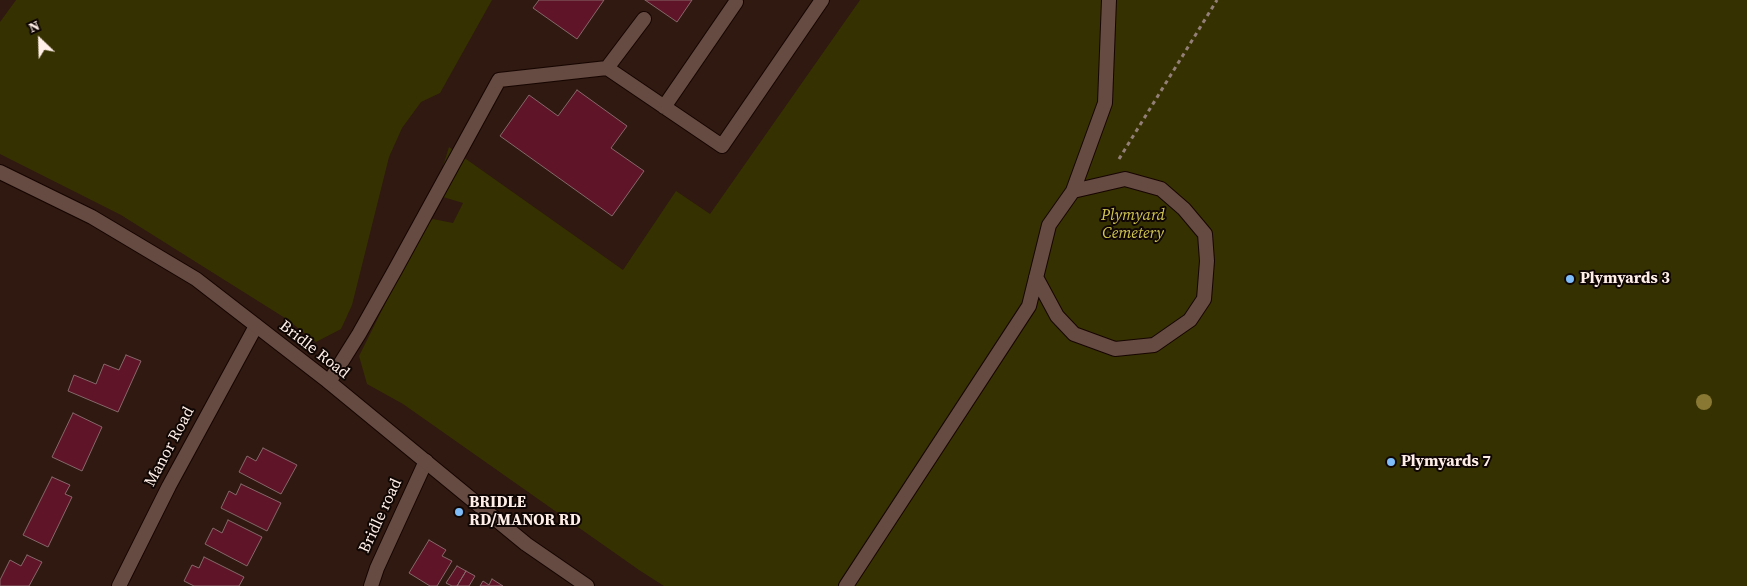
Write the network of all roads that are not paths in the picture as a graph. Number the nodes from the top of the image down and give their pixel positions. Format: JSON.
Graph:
{"nodes":[{"id":1,"x":822,"y":0,"type":"edge"},
{"id":2,"x":1109,"y":0,"type":"edge"},
{"id":3,"x":736,"y":2,"type":"dead end"},
{"id":4,"x":644,"y":19,"type":"dead end"},
{"id":5,"x":607,"y":68,"type":"junction"},
{"id":6,"x":664,"y":107,"type":"junction"},
{"id":7,"x":0,"y":172,"type":"edge"},
{"id":8,"x":1073,"y":191,"type":"junction"},
{"id":9,"x":1036,"y":277,"type":"junction"},
{"id":10,"x":256,"y":326,"type":"junction"},
{"id":11,"x":329,"y":382,"type":"junction"},
{"id":12,"x":426,"y":461,"type":"junction"},
{"id":13,"x":119,"y":586,"type":"edge"},
{"id":14,"x":371,"y":586,"type":"edge"},
{"id":15,"x":587,"y":586,"type":"edge"},
{"id":16,"x":846,"y":586,"type":"edge"}],
"edges":[{"from":1,"to":6,"type":"street"},
{"from":2,"to":8,"type":"street"},
{"from":3,"to":6,"type":"street"},
{"from":4,"to":5,"type":"street"},
{"from":5,"to":6,"type":"street"},
{"from":5,"to":11,"type":"street"},
{"from":7,"to":10,"type":"street","name":"Bridle Road"},
{"from":8,"to":9,"type":"street"},
{"from":8,"to":9,"type":"street"},
{"from":9,"to":16,"type":"street"},
{"from":10,"to":11,"type":"street","name":"Bridle Road"},
{"from":10,"to":13,"type":"street","name":"Manor Road"},
{"from":11,"to":12,"type":"street","name":"Bridle Road"},
{"from":12,"to":14,"type":"street","name":"Bridle road"},
{"from":12,"to":15,"type":"street","name":"Bridle Road"}]}
